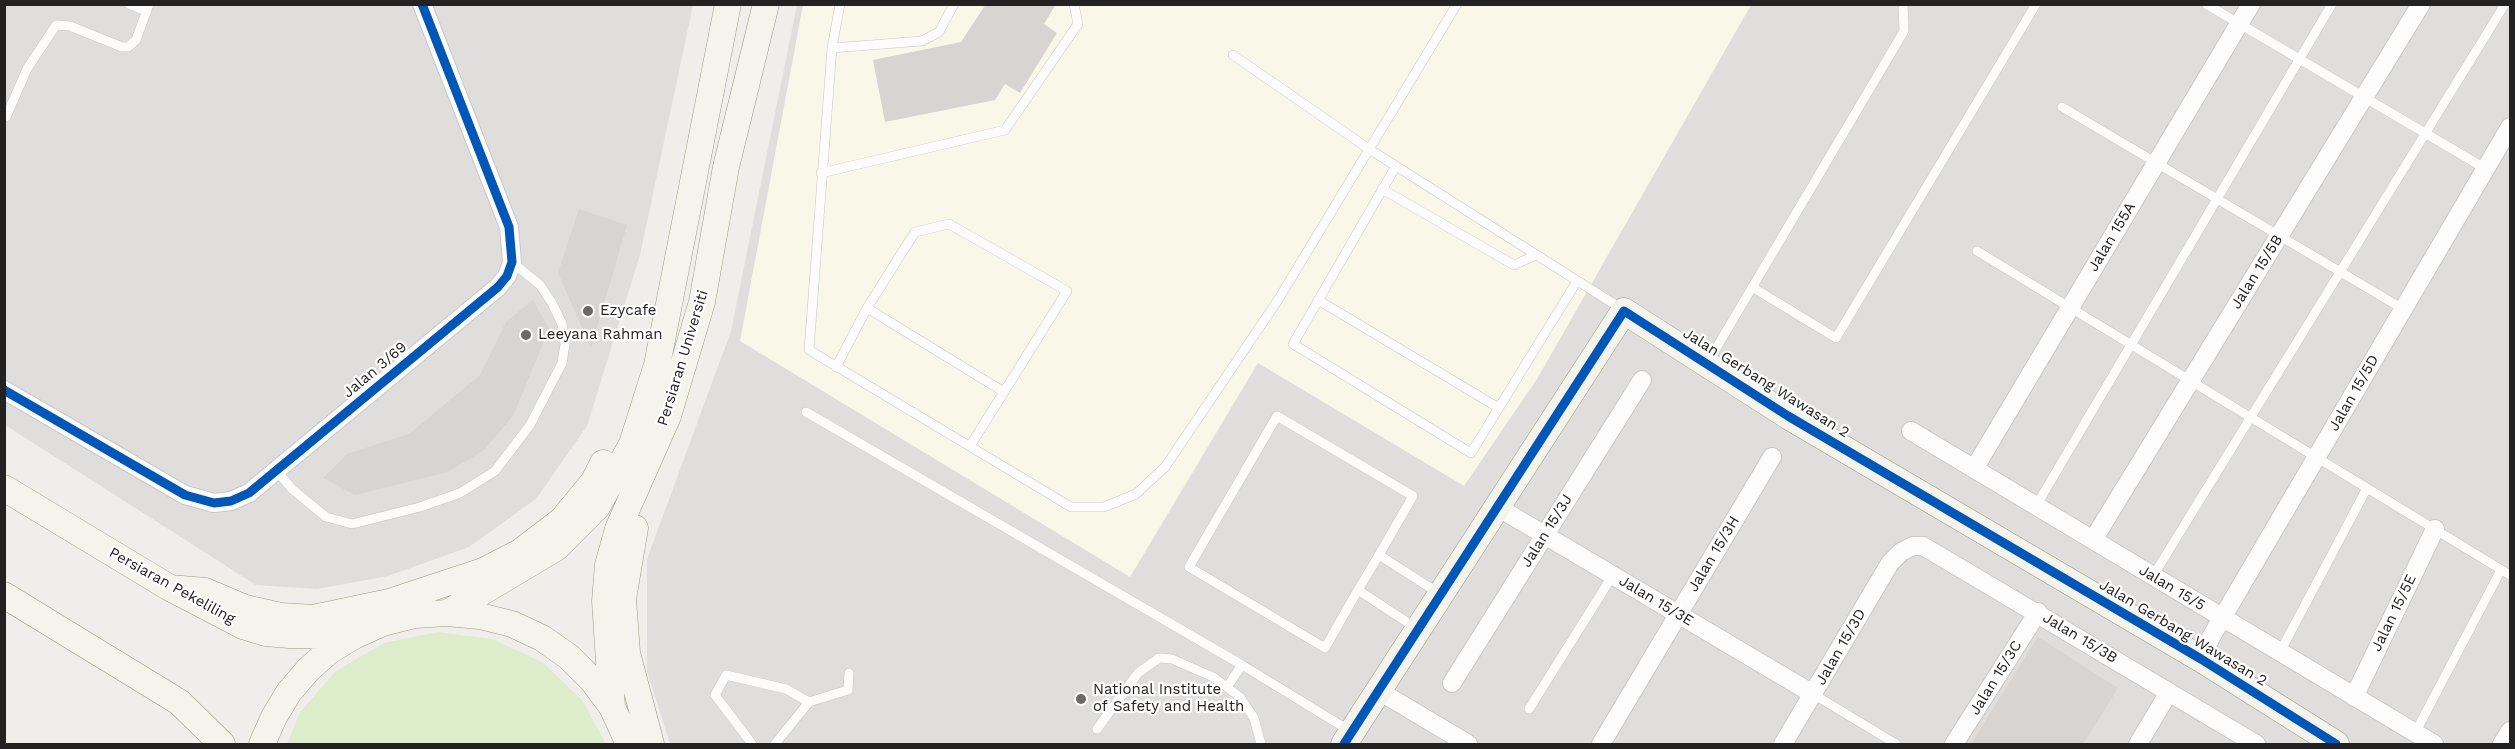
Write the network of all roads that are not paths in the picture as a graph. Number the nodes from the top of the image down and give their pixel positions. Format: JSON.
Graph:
{"nodes":[{"id":1,"x":129,"y":4,"type":"edge"},
{"id":2,"x":422,"y":4,"type":"edge"},
{"id":3,"x":728,"y":4,"type":"edge"},
{"id":4,"x":766,"y":4,"type":"edge"},
{"id":5,"x":840,"y":4,"type":"edge"},
{"id":6,"x":954,"y":4,"type":"edge"},
{"id":7,"x":1074,"y":4,"type":"edge"},
{"id":8,"x":1457,"y":4,"type":"edge"},
{"id":9,"x":1903,"y":4,"type":"edge"},
{"id":10,"x":2036,"y":4,"type":"edge"},
{"id":11,"x":2206,"y":4,"type":"edge"},
{"id":12,"x":2251,"y":4,"type":"edge"},
{"id":13,"x":2332,"y":4,"type":"edge"},
{"id":14,"x":2421,"y":4,"type":"edge"},
{"id":15,"x":2505,"y":4,"type":"edge"},
{"id":16,"x":147,"y":8,"type":"edge"},
{"id":17,"x":2239,"y":24,"type":"junction"},
{"id":18,"x":831,"y":48,"type":"junction"},
{"id":19,"x":1233,"y":55,"type":"dead end"},
{"id":20,"x":2299,"y":59,"type":"junction"},
{"id":21,"x":2364,"y":98,"type":"junction"},
{"id":22,"x":2062,"y":107,"type":"dead end"},
{"id":23,"x":6,"y":117,"type":"edge"},
{"id":24,"x":2511,"y":128,"type":"edge"},
{"id":25,"x":2425,"y":134,"type":"junction"},
{"id":26,"x":1369,"y":149,"type":"junction"},
{"id":27,"x":2156,"y":163,"type":"junction"},
{"id":28,"x":1396,"y":165,"type":"junction"},
{"id":29,"x":2486,"y":170,"type":"junction"},
{"id":30,"x":821,"y":172,"type":"junction"},
{"id":31,"x":1382,"y":189,"type":"junction"},
{"id":32,"x":2217,"y":199,"type":"junction"},
{"id":33,"x":2280,"y":236,"type":"junction"},
{"id":34,"x":1977,"y":251,"type":"dead end"},
{"id":35,"x":1536,"y":255,"type":"junction"},
{"id":36,"x":512,"y":262,"type":"junction"},
{"id":37,"x":2340,"y":272,"type":"junction"},
{"id":38,"x":1578,"y":281,"type":"junction"},
{"id":39,"x":674,"y":283,"type":"junction"},
{"id":40,"x":1752,"y":287,"type":"junction"},
{"id":41,"x":1318,"y":300,"type":"junction"},
{"id":42,"x":702,"y":302,"type":"junction"},
{"id":43,"x":867,"y":308,"type":"junction"},
{"id":44,"x":2070,"y":308,"type":"junction"},
{"id":45,"x":2403,"y":309,"type":"junction"},
{"id":46,"x":1624,"y":310,"type":"junction"},
{"id":47,"x":2131,"y":345,"type":"junction"},
{"id":48,"x":1707,"y":364,"type":"junction"},
{"id":49,"x":836,"y":367,"type":"junction"},
{"id":50,"x":1642,"y":380,"type":"dead end"},
{"id":51,"x":2191,"y":381,"type":"junction"},
{"id":52,"x":4,"y":390,"type":"edge"},
{"id":53,"x":1004,"y":392,"type":"junction"},
{"id":54,"x":1499,"y":408,"type":"junction"},
{"id":55,"x":806,"y":412,"type":"dead end"},
{"id":56,"x":2251,"y":418,"type":"junction"},
{"id":57,"x":1911,"y":431,"type":"dead end"},
{"id":58,"x":970,"y":446,"type":"junction"},
{"id":59,"x":1772,"y":457,"type":"dead end"},
{"id":60,"x":2316,"y":458,"type":"junction"},
{"id":61,"x":1974,"y":469,"type":"junction"},
{"id":62,"x":277,"y":471,"type":"junction"},
{"id":63,"x":2367,"y":488,"type":"junction"},
{"id":64,"x":4,"y":489,"type":"edge"},
{"id":65,"x":2036,"y":506,"type":"junction"},
{"id":66,"x":1499,"y":508,"type":"junction"},
{"id":67,"x":2435,"y":529,"type":"junction"},
{"id":68,"x":1545,"y":535,"type":"junction"},
{"id":69,"x":2093,"y":540,"type":"junction"},
{"id":70,"x":1901,"y":552,"type":"joint"},
{"id":71,"x":1379,"y":555,"type":"junction"},
{"id":72,"x":2502,"y":570,"type":"junction"},
{"id":73,"x":1613,"y":575,"type":"junction"},
{"id":74,"x":2511,"y":575,"type":"edge"},
{"id":75,"x":2153,"y":576,"type":"junction"},
{"id":76,"x":170,"y":588,"type":"junction"},
{"id":77,"x":1358,"y":590,"type":"junction"},
{"id":78,"x":4,"y":595,"type":"edge"},
{"id":79,"x":1442,"y":595,"type":"junction"},
{"id":80,"x":2038,"y":612,"type":"junction"},
{"id":81,"x":447,"y":613,"type":"junction"},
{"id":82,"x":1678,"y":614,"type":"junction"},
{"id":83,"x":2222,"y":618,"type":"junction"},
{"id":84,"x":1418,"y":629,"type":"junction"},
{"id":85,"x":354,"y":636,"type":"junction"},
{"id":86,"x":2280,"y":652,"type":"junction"},
{"id":87,"x":2200,"y":659,"type":"junction"},
{"id":88,"x":1242,"y":665,"type":"junction"},
{"id":89,"x":849,"y":673,"type":"dead end"},
{"id":90,"x":136,"y":674,"type":"junction"},
{"id":91,"x":1452,"y":683,"type":"dead end"},
{"id":92,"x":1227,"y":687,"type":"junction"},
{"id":93,"x":1379,"y":691,"type":"junction"},
{"id":94,"x":2169,"y":692,"type":"junction"},
{"id":95,"x":1813,"y":694,"type":"junction"},
{"id":96,"x":2354,"y":697,"type":"junction"},
{"id":97,"x":809,"y":702,"type":"junction"},
{"id":98,"x":612,"y":707,"type":"junction"},
{"id":99,"x":1529,"y":709,"type":"dead end"},
{"id":100,"x":1097,"y":729,"type":"dead end"},
{"id":101,"x":2511,"y":731,"type":"edge"},
{"id":102,"x":2415,"y":733,"type":"junction"},
{"id":103,"x":1348,"y":738,"type":"edge"},
{"id":104,"x":199,"y":744,"type":"edge"},
{"id":105,"x":222,"y":744,"type":"edge"},
{"id":106,"x":262,"y":744,"type":"edge"},
{"id":107,"x":629,"y":744,"type":"edge"},
{"id":108,"x":651,"y":744,"type":"edge"},
{"id":109,"x":752,"y":744,"type":"edge"},
{"id":110,"x":775,"y":744,"type":"edge"},
{"id":111,"x":1260,"y":744,"type":"edge"},
{"id":112,"x":1468,"y":744,"type":"edge"},
{"id":113,"x":1601,"y":744,"type":"edge"},
{"id":114,"x":1783,"y":744,"type":"edge"},
{"id":115,"x":1896,"y":744,"type":"edge"},
{"id":116,"x":1954,"y":744,"type":"edge"},
{"id":117,"x":2138,"y":744,"type":"edge"},
{"id":118,"x":2256,"y":744,"type":"edge"},
{"id":119,"x":2336,"y":744,"type":"edge"},
{"id":120,"x":2434,"y":744,"type":"edge"},
{"id":121,"x":2502,"y":744,"type":"edge"}],
"edges":[{"from":1,"to":16,"type":"lane"},
{"from":2,"to":36,"type":"street"},
{"from":3,"to":39,"type":"main road","name":"Persiaran Universiti"},
{"from":4,"to":42,"type":"main road","name":"Persiaran Universiti"},
{"from":5,"to":18,"type":"lane"},
{"from":6,"to":18,"type":"lane"},
{"from":7,"to":30,"type":"lane"},
{"from":8,"to":26,"type":"lane"},
{"from":9,"to":40,"type":"lane"},
{"from":10,"to":40,"type":"lane"},
{"from":11,"to":17,"type":"lane"},
{"from":12,"to":17,"type":"street","name":"Jalan 155A"},
{"from":13,"to":20,"type":"lane"},
{"from":14,"to":21,"type":"street","name":"Jalan 15/5B"},
{"from":15,"to":25,"type":"lane"},
{"from":16,"to":23,"type":"lane"},
{"from":17,"to":20,"type":"lane"},
{"from":17,"to":27,"type":"street","name":"Jalan 155A"},
{"from":18,"to":30,"type":"lane"},
{"from":19,"to":26,"type":"lane"},
{"from":20,"to":21,"type":"lane"},
{"from":20,"to":32,"type":"lane"},
{"from":21,"to":25,"type":"lane"},
{"from":21,"to":33,"type":"street","name":"Jalan 15/5B"},
{"from":22,"to":27,"type":"lane"},
{"from":24,"to":29,"type":"street","name":"Jalan 15/5D"},
{"from":25,"to":29,"type":"lane"},
{"from":25,"to":37,"type":"lane"},
{"from":26,"to":28,"type":"lane"},
{"from":26,"to":58,"type":"lane"},
{"from":27,"to":32,"type":"lane"},
{"from":27,"to":44,"type":"street","name":"Jalan 155A"},
{"from":28,"to":31,"type":"lane"},
{"from":28,"to":35,"type":"lane"},
{"from":29,"to":45,"type":"street","name":"Jalan 15/5D"},
{"from":30,"to":49,"type":"lane"},
{"from":31,"to":35,"type":"lane"},
{"from":31,"to":41,"type":"lane"},
{"from":32,"to":33,"type":"lane"},
{"from":32,"to":47,"type":"lane"},
{"from":33,"to":37,"type":"lane"},
{"from":33,"to":51,"type":"street","name":"Jalan 15/5B"},
{"from":34,"to":44,"type":"lane"},
{"from":35,"to":38,"type":"lane"},
{"from":36,"to":62,"type":"street","name":"Jalan 3/69"},
{"from":36,"to":62,"type":"lane"},
{"from":37,"to":45,"type":"lane"},
{"from":37,"to":56,"type":"lane"},
{"from":38,"to":46,"type":"lane"},
{"from":38,"to":54,"type":"lane"},
{"from":39,"to":76,"type":"main road"},
{"from":39,"to":81,"type":"main road","name":"Persiaran Universiti"},
{"from":40,"to":48,"type":"lane"},
{"from":41,"to":54,"type":"lane"},
{"from":41,"to":54,"type":"lane"},
{"from":42,"to":98,"type":"main road","name":"Persiaran Universiti"},
{"from":42,"to":108,"type":"main road"},
{"from":43,"to":49,"type":"lane"},
{"from":43,"to":53,"type":"lane"},
{"from":43,"to":53,"type":"lane"},
{"from":44,"to":47,"type":"lane"},
{"from":44,"to":61,"type":"street","name":"Jalan 155A"},
{"from":45,"to":60,"type":"street","name":"Jalan 15/5D"},
{"from":46,"to":48,"type":"main road","name":"Jalan Gerbang Wawasan 2"},
{"from":46,"to":66,"type":"main road"},
{"from":47,"to":51,"type":"lane"},
{"from":47,"to":65,"type":"lane"},
{"from":48,"to":87,"type":"main road","name":"Jalan Gerbang Wawasan 2"},
{"from":49,"to":58,"type":"lane"},
{"from":50,"to":68,"type":"street","name":"Jalan 15/3J"},
{"from":51,"to":56,"type":"lane"},
{"from":51,"to":69,"type":"street","name":"Jalan 15/5B"},
{"from":52,"to":62,"type":"street","name":"Jalan 3/69"},
{"from":53,"to":58,"type":"lane"},
{"from":55,"to":88,"type":"lane"},
{"from":56,"to":60,"type":"lane"},
{"from":56,"to":75,"type":"lane"},
{"from":57,"to":61,"type":"street","name":"Jalan 15/5"},
{"from":59,"to":82,"type":"street","name":"Jalan 15/3H"},
{"from":60,"to":63,"type":"lane"},
{"from":60,"to":83,"type":"street","name":"Jalan 15/5D"},
{"from":61,"to":65,"type":"street","name":"Jalan 15/5"},
{"from":63,"to":67,"type":"lane"},
{"from":63,"to":86,"type":"lane"},
{"from":64,"to":76,"type":"main road","name":"Persiaran Pekeliling"},
{"from":65,"to":69,"type":"street","name":"Jalan 15/5"},
{"from":66,"to":68,"type":"street","name":"Jalan 15/3E"},
{"from":66,"to":79,"type":"main road"},
{"from":67,"to":72,"type":"lane"},
{"from":67,"to":96,"type":"street","name":"Jalan 15/5E"},
{"from":68,"to":73,"type":"street","name":"Jalan 15/3E"},
{"from":68,"to":91,"type":"street","name":"Jalan 15/3J"},
{"from":69,"to":75,"type":"street","name":"Jalan 15/5"},
{"from":70,"to":80,"type":"street","name":"Jalan 15/3B"},
{"from":70,"to":95,"type":"street","name":"Jalan 15/3D"},
{"from":71,"to":77,"type":"lane"},
{"from":71,"to":77,"type":"lane"},
{"from":71,"to":79,"type":"lane"},
{"from":72,"to":74,"type":"lane"},
{"from":72,"to":102,"type":"lane"},
{"from":73,"to":82,"type":"street","name":"Jalan 15/3E"},
{"from":73,"to":99,"type":"lane"},
{"from":75,"to":83,"type":"street","name":"Jalan 15/5"},
{"from":76,"to":85,"type":"main road","name":"Persiaran Pekeliling"},
{"from":77,"to":84,"type":"lane"},
{"from":78,"to":90,"type":"main road"},
{"from":79,"to":84,"type":"main road"},
{"from":80,"to":94,"type":"street","name":"Jalan 15/3B"},
{"from":80,"to":116,"type":"street","name":"Jalan 15/3C"},
{"from":81,"to":85,"type":"main road"},
{"from":81,"to":98,"type":"main road"},
{"from":82,"to":95,"type":"street","name":"Jalan 15/3E"},
{"from":82,"to":113,"type":"street","name":"Jalan 15/3H"},
{"from":83,"to":86,"type":"street","name":"Jalan 15/5"},
{"from":83,"to":87,"type":"street","name":"Jalan 15/5D"},
{"from":84,"to":93,"type":"main road"},
{"from":85,"to":106,"type":"main road"},
{"from":86,"to":96,"type":"street","name":"Jalan 15/5"},
{"from":87,"to":119,"type":"main road","name":"Jalan Gerbang Wawasan 2"},
{"from":88,"to":92,"type":"lane"},
{"from":88,"to":103,"type":"lane"},
{"from":89,"to":97,"type":"lane"},
{"from":90,"to":104,"type":"main road"},
{"from":90,"to":105,"type":"main road"},
{"from":92,"to":100,"type":"lane"},
{"from":92,"to":111,"type":"lane"},
{"from":93,"to":103,"type":"main road"},
{"from":93,"to":112,"type":"street"},
{"from":94,"to":117,"type":"street"},
{"from":94,"to":118,"type":"street","name":"Jalan 15/3B"},
{"from":95,"to":114,"type":"street","name":"Jalan 15/3D"},
{"from":95,"to":115,"type":"lane"},
{"from":96,"to":102,"type":"street","name":"Jalan 15/5"},
{"from":97,"to":109,"type":"lane"},
{"from":97,"to":110,"type":"lane"},
{"from":98,"to":107,"type":"main road"},
{"from":101,"to":121,"type":"street"},
{"from":102,"to":120,"type":"street","name":"Jalan 15/5"}]}
